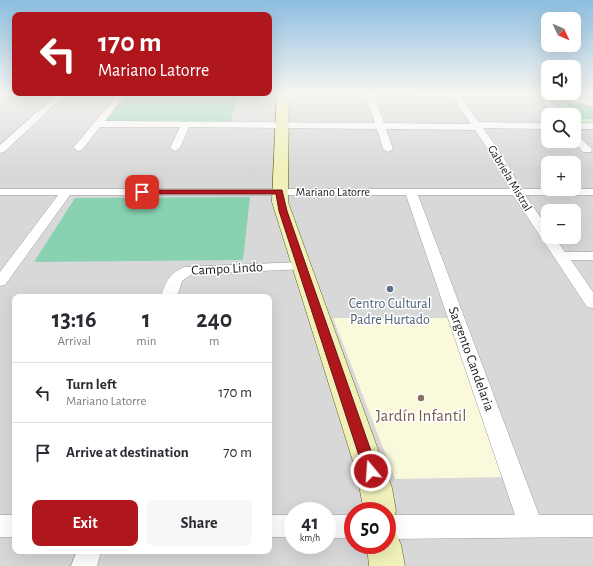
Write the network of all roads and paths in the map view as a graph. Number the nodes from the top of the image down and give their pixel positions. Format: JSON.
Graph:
{"nodes":[{"id":1,"x":34,"y":118,"type":"edge"},
{"id":2,"x":102,"y":118,"type":"edge"},
{"id":3,"x":281,"y":118,"type":"edge"},
{"id":4,"x":378,"y":118,"type":"edge"},
{"id":5,"x":471,"y":118,"type":"edge"},
{"id":6,"x":97,"y":124,"type":"junction"},
{"id":7,"x":186,"y":125,"type":"junction"},
{"id":8,"x":281,"y":126,"type":"junction"},
{"id":9,"x":380,"y":126,"type":"junction"},
{"id":10,"x":477,"y":126,"type":"junction"},
{"id":11,"x":541,"y":126,"type":"edge"},
{"id":12,"x":581,"y":126,"type":"edge"},
{"id":13,"x":593,"y":126,"type":"edge"},
{"id":14,"x":0,"y":137,"type":"edge"},
{"id":15,"x":14,"y":137,"type":"junction"},
{"id":16,"x":581,"y":144,"type":"edge"},
{"id":17,"x":78,"y":148,"type":"dead end"},
{"id":18,"x":174,"y":148,"type":"dead end"},
{"id":19,"x":0,"y":150,"type":"edge"},
{"id":20,"x":388,"y":150,"type":"dead end"},
{"id":21,"x":587,"y":150,"type":"dead end"},
{"id":22,"x":0,"y":192,"type":"edge"},
{"id":23,"x":67,"y":192,"type":"junction"},
{"id":24,"x":280,"y":192,"type":"junction"},
{"id":25,"x":411,"y":192,"type":"junction"},
{"id":26,"x":517,"y":192,"type":"junction"},
{"id":27,"x":593,"y":192,"type":"edge"},
{"id":28,"x":560,"y":256,"type":"junction"},
{"id":29,"x":593,"y":256,"type":"edge"},
{"id":30,"x":302,"y":266,"type":"junction"},
{"id":31,"x":0,"y":282,"type":"edge"},
{"id":32,"x":170,"y":294,"type":"edge"},
{"id":33,"x":593,"y":304,"type":"edge"},
{"id":34,"x":378,"y":502,"type":"edge"},
{"id":35,"x":0,"y":526,"type":"edge"},
{"id":36,"x":12,"y":526,"type":"edge"},
{"id":37,"x":272,"y":526,"type":"edge"},
{"id":38,"x":284,"y":526,"type":"edge"},
{"id":39,"x":531,"y":526,"type":"junction"},
{"id":40,"x":593,"y":526,"type":"edge"},
{"id":41,"x":396,"y":527,"type":"edge"},
{"id":42,"x":88,"y":554,"type":"edge"},
{"id":43,"x":385,"y":554,"type":"edge"},
{"id":44,"x":84,"y":566,"type":"edge"},
{"id":45,"x":387,"y":566,"type":"edge"}],
"edges":[{"from":1,"to":15,"type":"street"},
{"from":2,"to":6,"type":"street"},
{"from":3,"to":8,"type":"main road"},
{"from":4,"to":9,"type":"street"},
{"from":5,"to":10,"type":"street","name":"Gabriela Mistral"},
{"from":6,"to":7,"type":"street"},
{"from":6,"to":17,"type":"street"},
{"from":7,"to":8,"type":"street"},
{"from":7,"to":18,"type":"street"},
{"from":8,"to":9,"type":"street"},
{"from":8,"to":24,"type":"main road"},
{"from":9,"to":10,"type":"street"},
{"from":9,"to":20,"type":"street"},
{"from":10,"to":11,"type":"street"},
{"from":10,"to":26,"type":"street","name":"Gabriela Mistral"},
{"from":12,"to":13,"type":"street"},
{"from":14,"to":15,"type":"street"},
{"from":15,"to":19,"type":"street"},
{"from":16,"to":21,"type":"street"},
{"from":22,"to":23,"type":"street","name":"Mariano Latorre"},
{"from":23,"to":24,"type":"street","name":"Mariano Latorre"},
{"from":23,"to":31,"type":"street"},
{"from":24,"to":25,"type":"street","name":"Mariano Latorre"},
{"from":24,"to":30,"type":"main road"},
{"from":25,"to":26,"type":"street","name":"Mariano Latorre"},
{"from":25,"to":39,"type":"street","name":"Sargento Candelaria"},
{"from":26,"to":27,"type":"street","name":"Mariano Latorre"},
{"from":26,"to":28,"type":"street","name":"Gabriela Mistral"},
{"from":28,"to":29,"type":"street"},
{"from":28,"to":33,"type":"street","name":"Gabriela Mistral"},
{"from":30,"to":32,"type":"street","name":"Campo Lindo"},
{"from":30,"to":34,"type":"main road"},
{"from":35,"to":36,"type":"street"},
{"from":37,"to":38,"type":"street"},
{"from":39,"to":40,"type":"street"},
{"from":39,"to":41,"type":"street"},
{"from":42,"to":44,"type":"street"},
{"from":43,"to":45,"type":"main road"}]}
